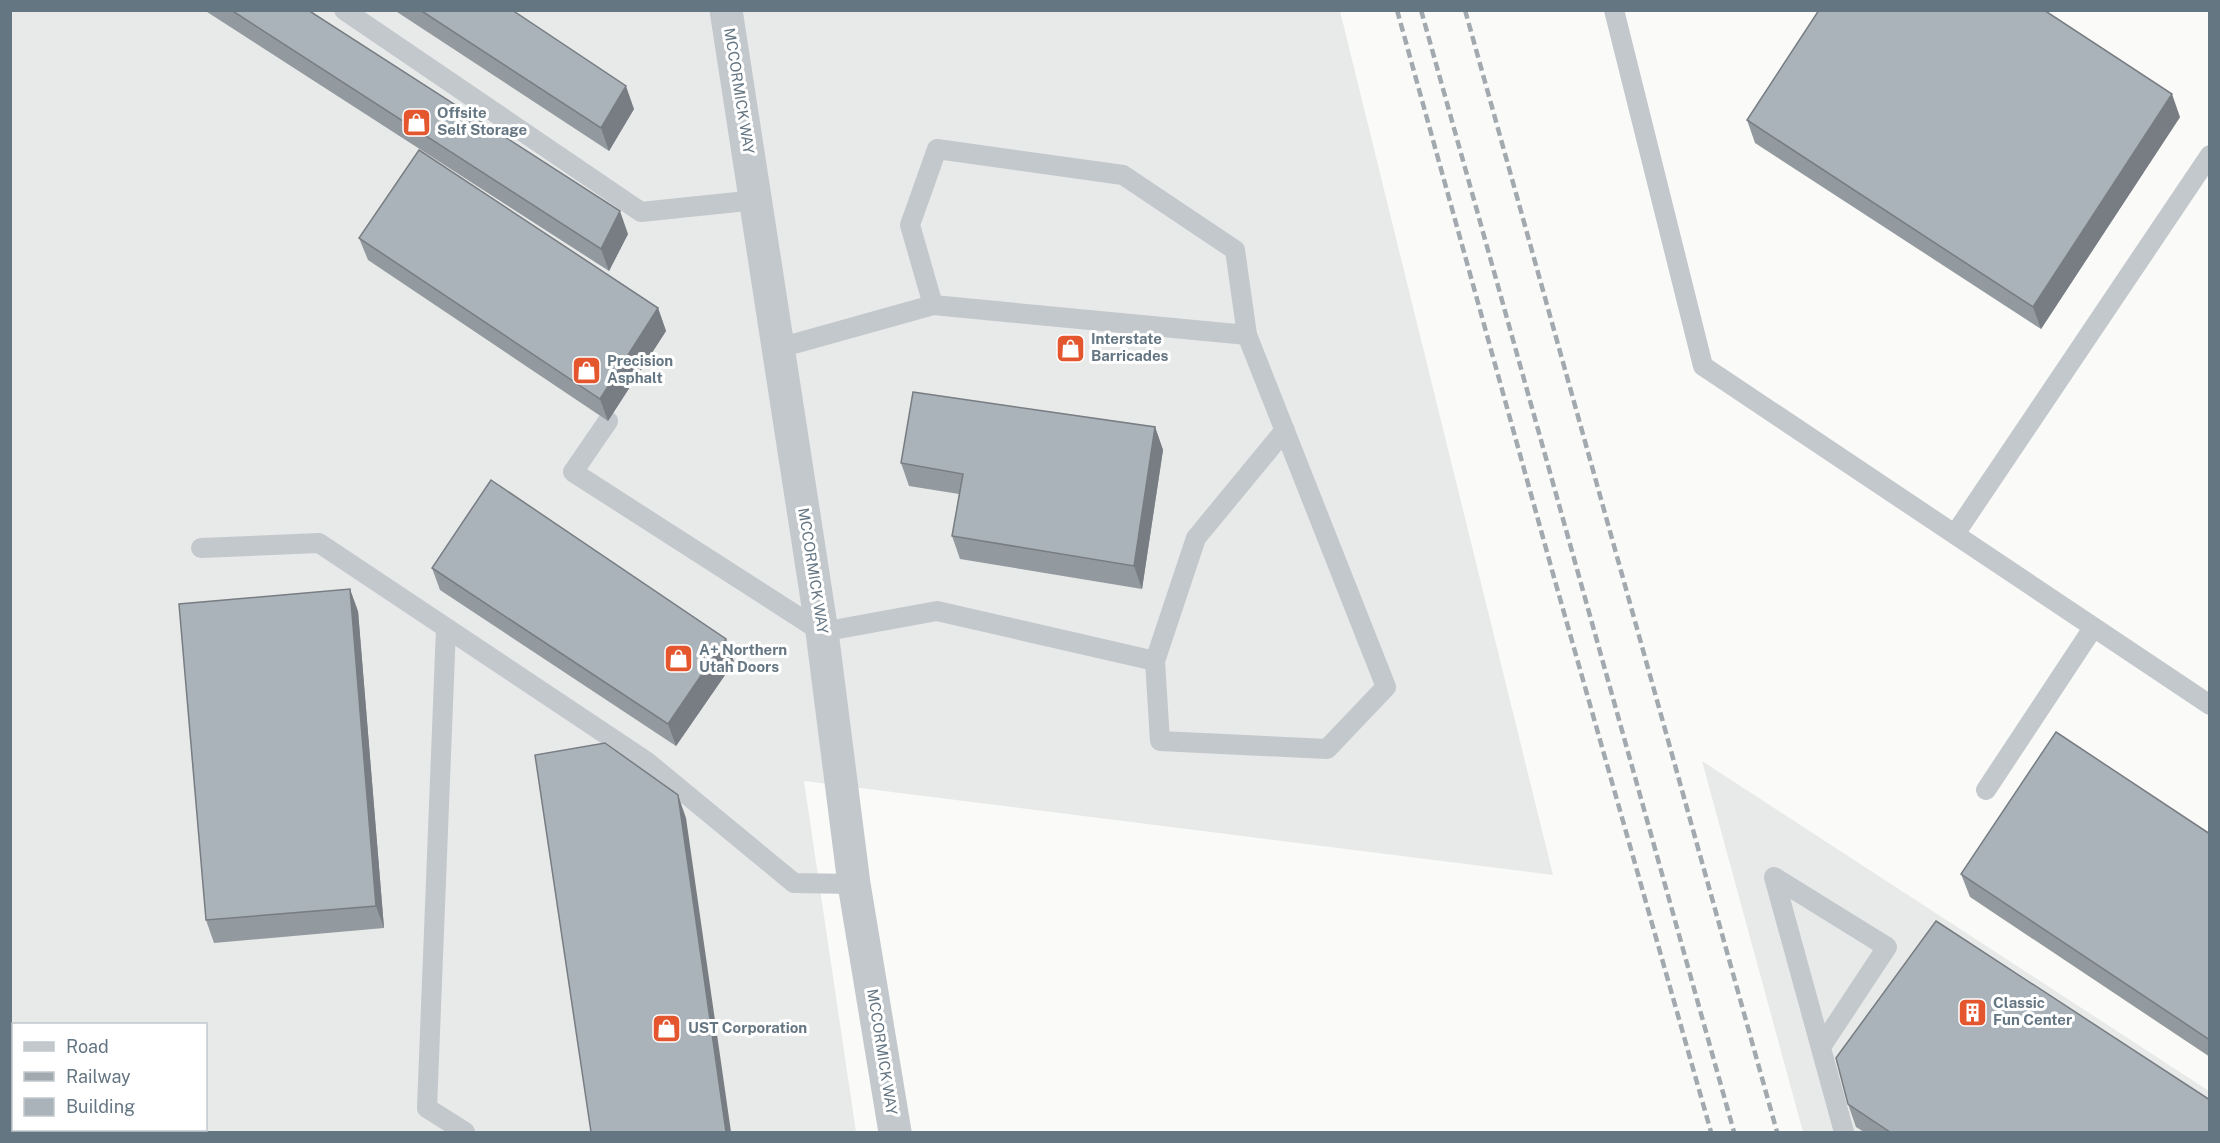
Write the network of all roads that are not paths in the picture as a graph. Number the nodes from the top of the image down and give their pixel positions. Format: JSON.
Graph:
{"nodes":[{"id":1,"x":344,"y":10,"type":"edge"},
{"id":2,"x":726,"y":10,"type":"edge"},
{"id":3,"x":1614,"y":10,"type":"edge"},
{"id":4,"x":2210,"y":155,"type":"edge"},
{"id":5,"x":756,"y":200,"type":"junction"},
{"id":6,"x":933,"y":305,"type":"junction"},
{"id":7,"x":1247,"y":335,"type":"junction"},
{"id":8,"x":779,"y":348,"type":"junction"},
{"id":9,"x":608,"y":421,"type":"edge"},
{"id":10,"x":1285,"y":430,"type":"junction"},
{"id":11,"x":1955,"y":534,"type":"junction"},
{"id":12,"x":201,"y":548,"type":"dead end"},
{"id":13,"x":446,"y":628,"type":"junction"},
{"id":14,"x":2093,"y":628,"type":"junction"},
{"id":15,"x":822,"y":632,"type":"junction"},
{"id":16,"x":1155,"y":661,"type":"junction"},
{"id":17,"x":2210,"y":705,"type":"edge"},
{"id":18,"x":1986,"y":790,"type":"dead end"},
{"id":19,"x":854,"y":884,"type":"junction"},
{"id":20,"x":1821,"y":1047,"type":"junction"},
{"id":21,"x":465,"y":1132,"type":"edge"},
{"id":22,"x":895,"y":1132,"type":"edge"},
{"id":23,"x":1845,"y":1132,"type":"edge"}],
"edges":[{"from":1,"to":5,"type":"lane"},
{"from":2,"to":5,"type":"street","name":"MCCORMICK WAY"},
{"from":3,"to":11,"type":"lane"},
{"from":4,"to":11,"type":"lane"},
{"from":5,"to":8,"type":"street","name":"MCCORMICK WAY"},
{"from":6,"to":7,"type":"lane"},
{"from":6,"to":7,"type":"lane"},
{"from":6,"to":8,"type":"lane"},
{"from":7,"to":10,"type":"lane"},
{"from":8,"to":15,"type":"street","name":"MCCORMICK WAY"},
{"from":9,"to":15,"type":"lane"},
{"from":10,"to":16,"type":"lane"},
{"from":10,"to":16,"type":"lane"},
{"from":11,"to":14,"type":"lane"},
{"from":12,"to":13,"type":"lane"},
{"from":13,"to":19,"type":"lane"},
{"from":13,"to":21,"type":"lane"},
{"from":14,"to":17,"type":"lane"},
{"from":14,"to":18,"type":"lane"},
{"from":15,"to":16,"type":"lane"},
{"from":15,"to":19,"type":"street","name":"MCCORMICK WAY"},
{"from":19,"to":22,"type":"street","name":"MCCORMICK WAY"},
{"from":20,"to":20,"type":"lane"},
{"from":20,"to":23,"type":"lane"}]}
